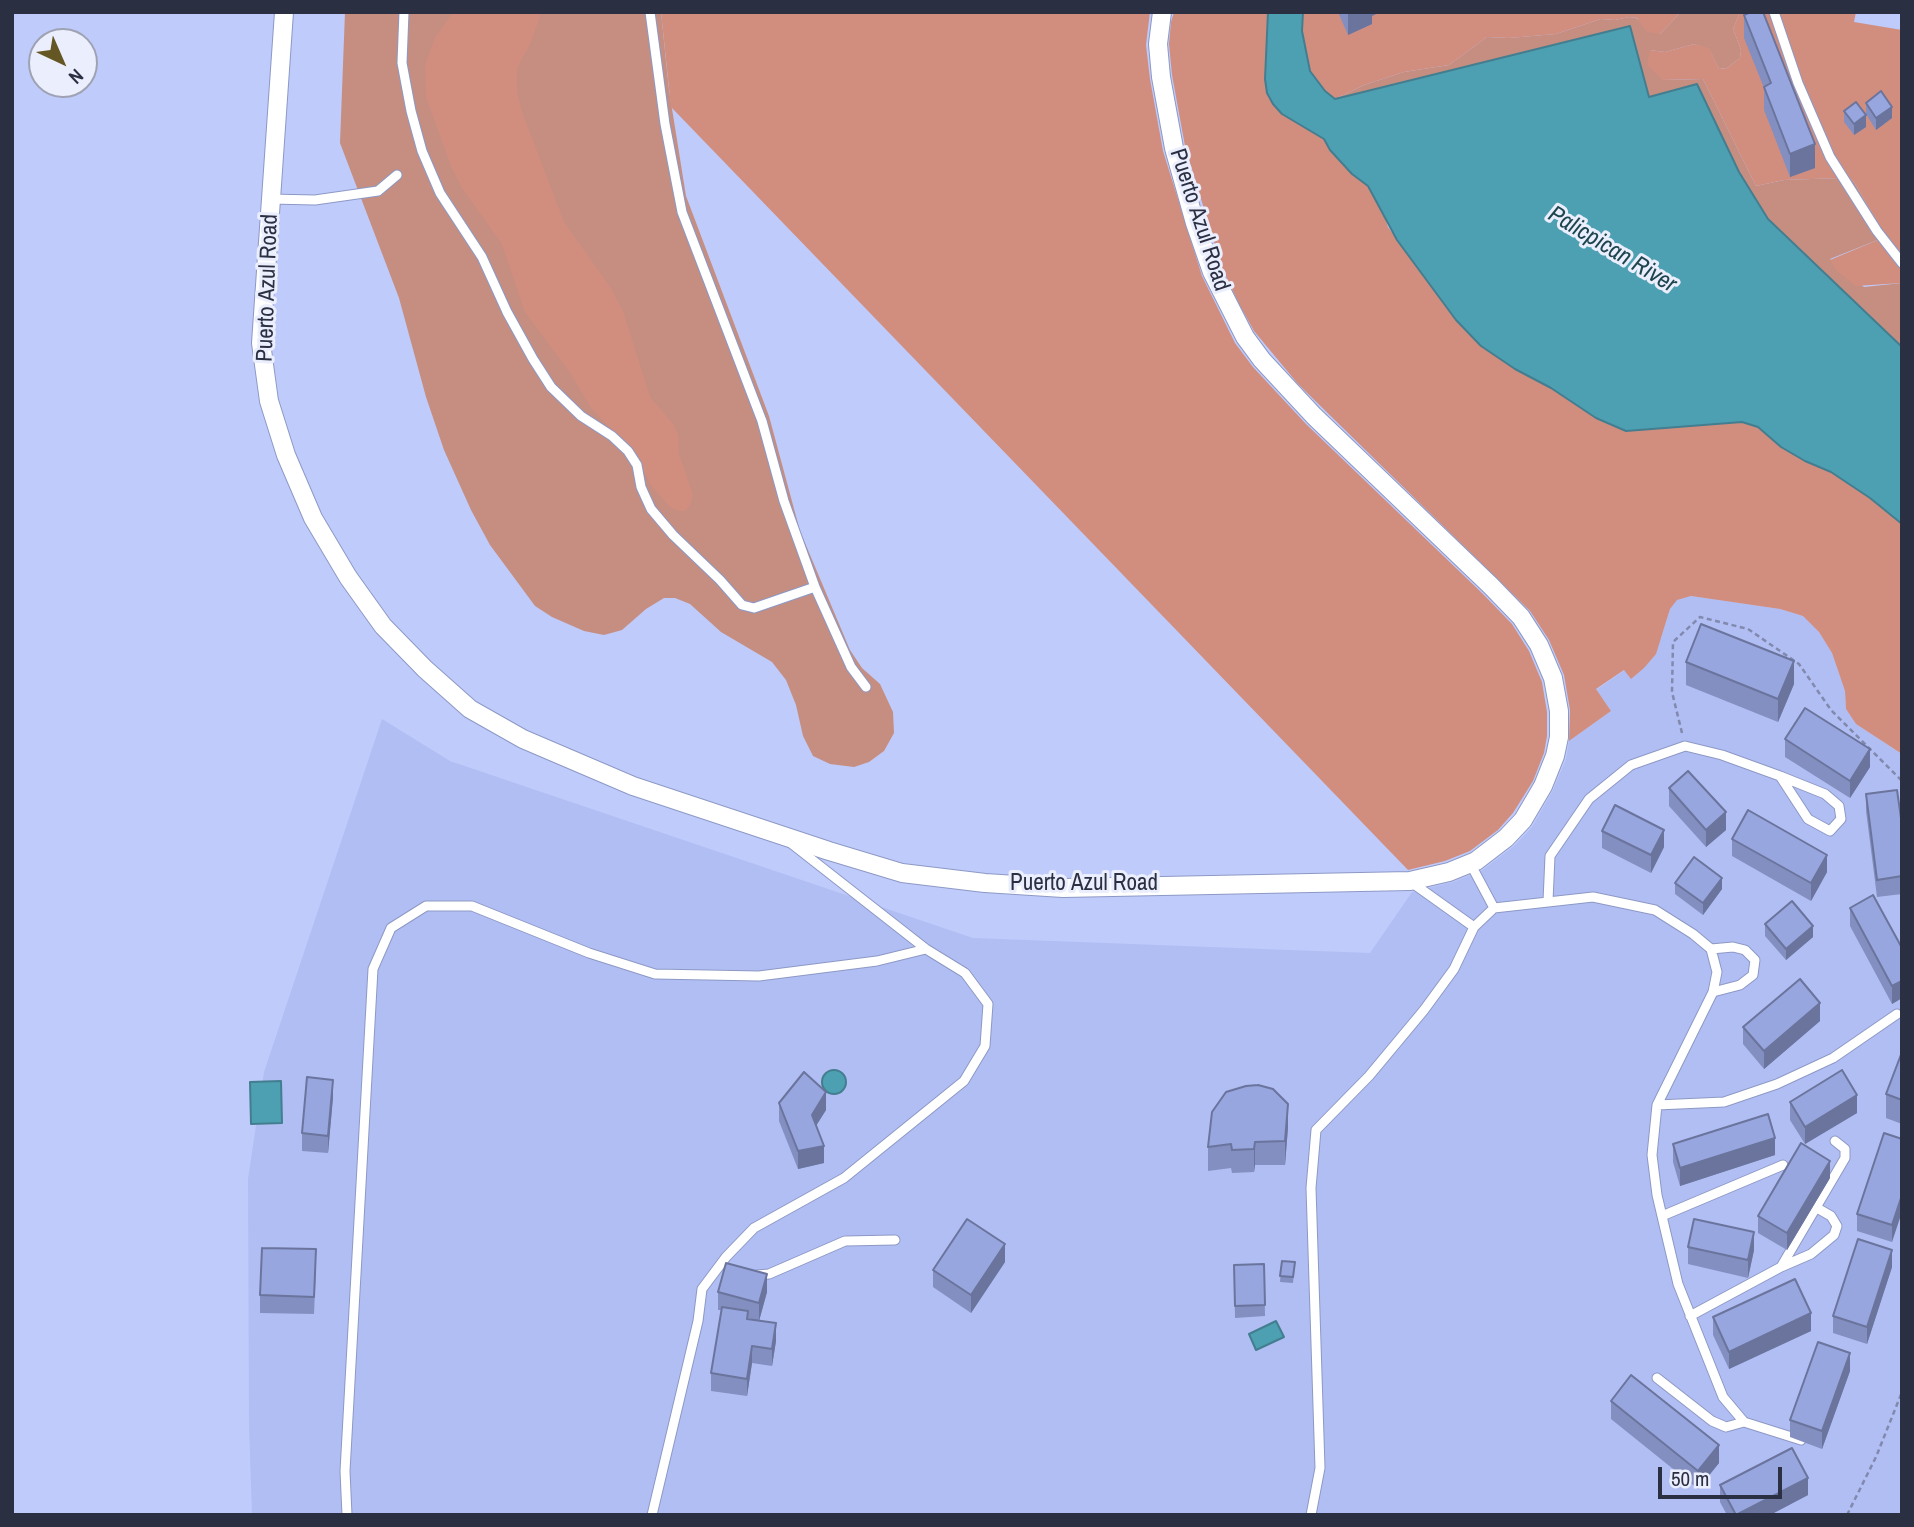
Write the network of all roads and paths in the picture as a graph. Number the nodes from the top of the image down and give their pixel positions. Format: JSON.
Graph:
{"nodes":[{"id":1,"x":284,"y":12,"type":"edge"},
{"id":2,"x":404,"y":12,"type":"edge"},
{"id":3,"x":650,"y":12,"type":"edge"},
{"id":4,"x":1162,"y":12,"type":"edge"},
{"id":5,"x":1774,"y":12,"type":"edge"},
{"id":6,"x":397,"y":175,"type":"dead end"},
{"id":7,"x":271,"y":199,"type":"junction"},
{"id":8,"x":1902,"y":263,"type":"edge"},
{"id":9,"x":815,"y":587,"type":"junction"},
{"id":10,"x":866,"y":687,"type":"dead end"},
{"id":11,"x":1685,"y":746,"type":"junction"},
{"id":12,"x":1780,"y":776,"type":"junction"},
{"id":13,"x":1902,"y":781,"type":"edge"},
{"id":14,"x":780,"y":835,"type":"junction"},
{"id":15,"x":1470,"y":863,"type":"junction"},
{"id":16,"x":1410,"y":881,"type":"junction"},
{"id":17,"x":1548,"y":901,"type":"junction"},
{"id":18,"x":1494,"y":908,"type":"junction"},
{"id":19,"x":1474,"y":927,"type":"junction"},
{"id":20,"x":926,"y":948,"type":"junction"},
{"id":21,"x":1711,"y":950,"type":"junction"},
{"id":22,"x":1713,"y":992,"type":"junction"},
{"id":23,"x":1897,"y":1014,"type":"dead end"},
{"id":24,"x":1657,"y":1105,"type":"junction"},
{"id":25,"x":1835,"y":1142,"type":"dead end"},
{"id":26,"x":1783,"y":1166,"type":"dead end"},
{"id":27,"x":1817,"y":1208,"type":"junction"},
{"id":28,"x":1662,"y":1216,"type":"junction"},
{"id":29,"x":895,"y":1240,"type":"dead end"},
{"id":30,"x":1782,"y":1267,"type":"junction"},
{"id":31,"x":715,"y":1271,"type":"junction"},
{"id":32,"x":728,"y":1275,"type":"edge"},
{"id":33,"x":741,"y":1278,"type":"edge"},
{"id":34,"x":1690,"y":1316,"type":"junction"},
{"id":35,"x":1657,"y":1377,"type":"dead end"},
{"id":36,"x":1902,"y":1392,"type":"edge"},
{"id":37,"x":1744,"y":1422,"type":"junction"},
{"id":38,"x":1816,"y":1445,"type":"dead end"},
{"id":39,"x":347,"y":1515,"type":"edge"},
{"id":40,"x":652,"y":1515,"type":"edge"},
{"id":41,"x":1311,"y":1515,"type":"edge"},
{"id":42,"x":1847,"y":1515,"type":"edge"}],
"edges":[{"from":1,"to":7,"type":"street","name":"Puerto Azul Road"},
{"from":2,"to":9,"type":"lane"},
{"from":3,"to":9,"type":"lane"},
{"from":4,"to":15,"type":"street","name":"Puerto Azul Road"},
{"from":5,"to":8,"type":"lane"},
{"from":6,"to":7,"type":"lane"},
{"from":7,"to":14,"type":"street","name":"Puerto Azul Road"},
{"from":9,"to":10,"type":"lane"},
{"from":11,"to":12,"type":"lane"},
{"from":11,"to":13,"type":"path"},
{"from":11,"to":17,"type":"lane"},
{"from":12,"to":12,"type":"lane"},
{"from":14,"to":16,"type":"street","name":"Puerto Azul Road"},
{"from":14,"to":20,"type":"lane"},
{"from":15,"to":16,"type":"street","name":"Puerto Azul Road"},
{"from":15,"to":18,"type":"lane"},
{"from":16,"to":19,"type":"lane"},
{"from":17,"to":18,"type":"lane"},
{"from":17,"to":21,"type":"lane"},
{"from":18,"to":19,"type":"lane"},
{"from":19,"to":41,"type":"lane"},
{"from":20,"to":31,"type":"lane"},
{"from":20,"to":39,"type":"lane"},
{"from":21,"to":22,"type":"lane"},
{"from":21,"to":22,"type":"lane"},
{"from":22,"to":24,"type":"lane"},
{"from":23,"to":24,"type":"lane"},
{"from":24,"to":28,"type":"lane"},
{"from":25,"to":27,"type":"lane"},
{"from":26,"to":28,"type":"lane"},
{"from":27,"to":30,"type":"lane"},
{"from":27,"to":30,"type":"lane"},
{"from":28,"to":34,"type":"lane"},
{"from":29,"to":33,"type":"lane"},
{"from":30,"to":34,"type":"lane"},
{"from":31,"to":32,"type":"lane"},
{"from":31,"to":40,"type":"lane"},
{"from":34,"to":37,"type":"lane"},
{"from":35,"to":37,"type":"lane"},
{"from":36,"to":42,"type":"path"},
{"from":37,"to":38,"type":"lane"}]}
